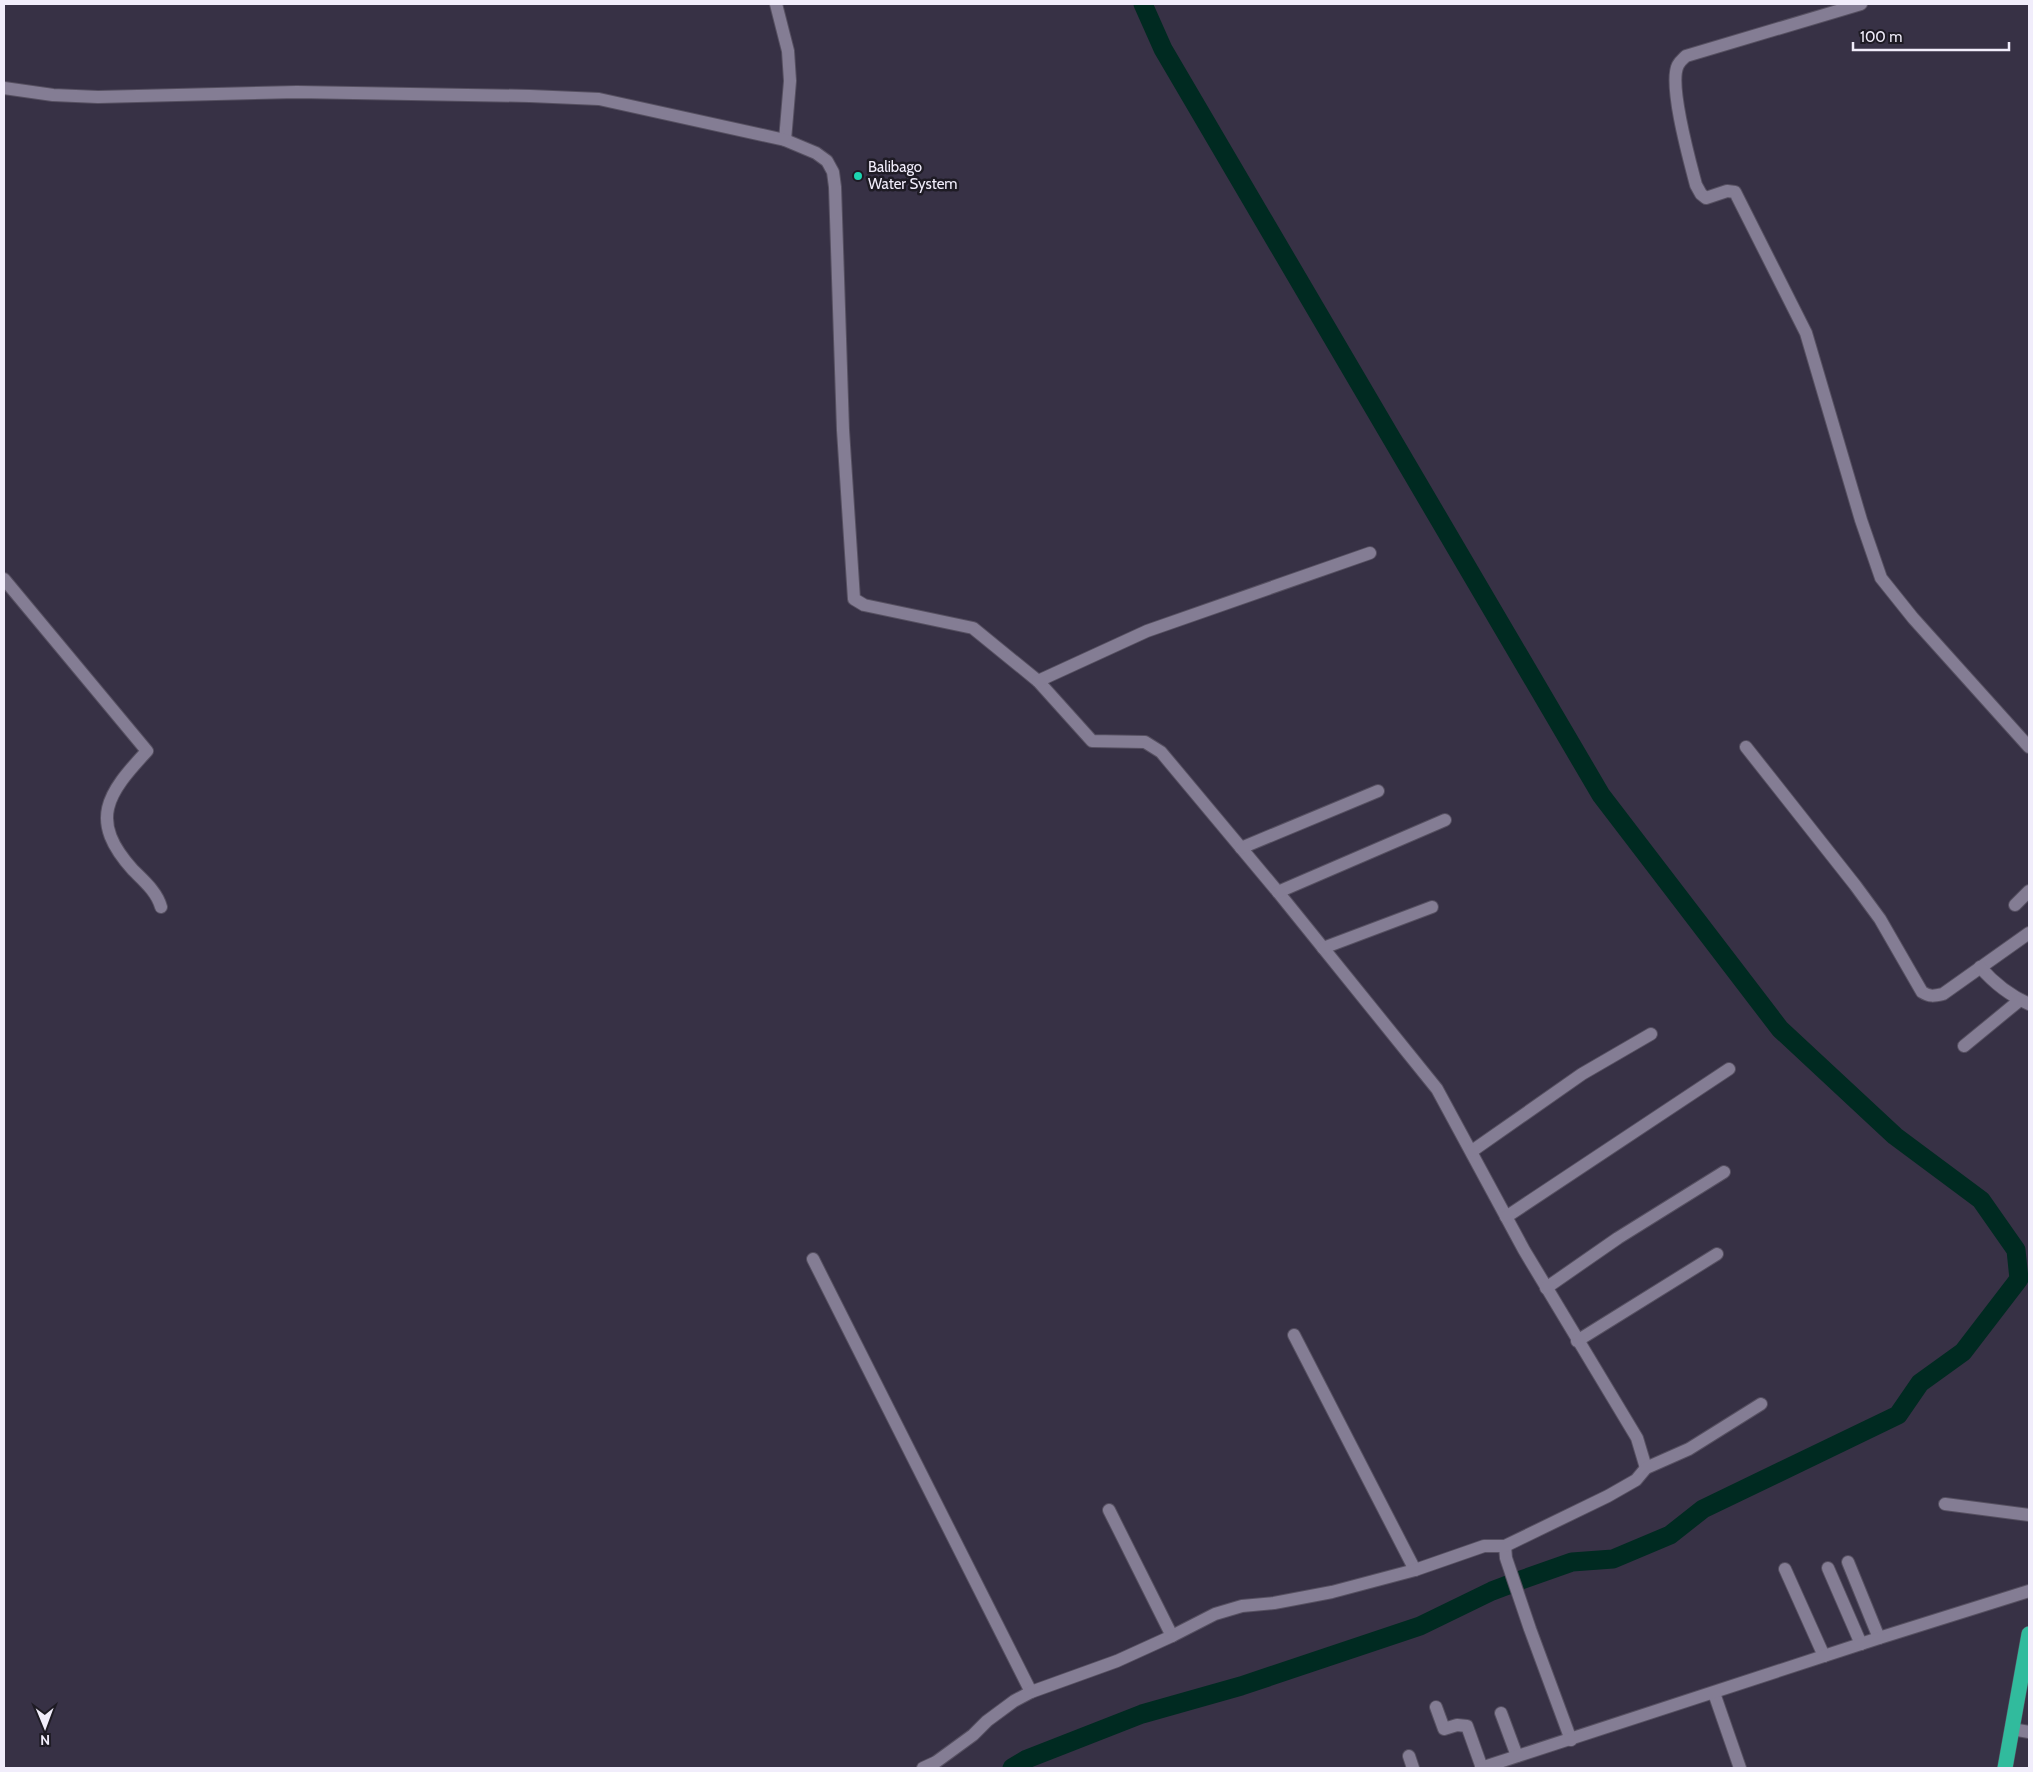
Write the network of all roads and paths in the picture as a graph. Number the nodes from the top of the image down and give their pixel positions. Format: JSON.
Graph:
{"nodes":[{"id":1,"x":776,"y":4,"type":"edge"},
{"id":2,"x":1861,"y":4,"type":"edge"},
{"id":3,"x":4,"y":88,"type":"edge"},
{"id":4,"x":785,"y":140,"type":"junction"},
{"id":5,"x":1370,"y":553,"type":"dead end"},
{"id":6,"x":4,"y":578,"type":"edge"},
{"id":7,"x":1038,"y":681,"type":"junction"},
{"id":8,"x":1746,"y":747,"type":"dead end"},
{"id":9,"x":2029,"y":747,"type":"edge"},
{"id":10,"x":1378,"y":791,"type":"dead end"},
{"id":11,"x":1445,"y":820,"type":"dead end"},
{"id":12,"x":1241,"y":848,"type":"junction"},
{"id":13,"x":2029,"y":891,"type":"edge"},
{"id":14,"x":1278,"y":892,"type":"junction"},
{"id":15,"x":2015,"y":905,"type":"dead end"},
{"id":16,"x":161,"y":907,"type":"dead end"},
{"id":17,"x":1432,"y":907,"type":"dead end"},
{"id":18,"x":2029,"y":934,"type":"edge"},
{"id":19,"x":1323,"y":948,"type":"junction"},
{"id":20,"x":1980,"y":967,"type":"junction"},
{"id":21,"x":2025,"y":1002,"type":"edge"},
{"id":22,"x":1650,"y":1034,"type":"dead end"},
{"id":23,"x":1964,"y":1046,"type":"dead end"},
{"id":24,"x":1729,"y":1069,"type":"dead end"},
{"id":25,"x":1472,"y":1151,"type":"junction"},
{"id":26,"x":1724,"y":1172,"type":"dead end"},
{"id":27,"x":1506,"y":1217,"type":"junction"},
{"id":28,"x":1717,"y":1254,"type":"dead end"},
{"id":29,"x":813,"y":1259,"type":"dead end"},
{"id":30,"x":1546,"y":1288,"type":"junction"},
{"id":31,"x":1294,"y":1335,"type":"dead end"},
{"id":32,"x":1578,"y":1341,"type":"junction"},
{"id":33,"x":1761,"y":1404,"type":"dead end"},
{"id":34,"x":1646,"y":1468,"type":"junction"},
{"id":35,"x":1945,"y":1504,"type":"dead end"},
{"id":36,"x":1109,"y":1510,"type":"dead end"},
{"id":37,"x":2029,"y":1515,"type":"edge"},
{"id":38,"x":1505,"y":1546,"type":"junction"},
{"id":39,"x":1848,"y":1562,"type":"dead end"},
{"id":40,"x":1828,"y":1568,"type":"dead end"},
{"id":41,"x":1785,"y":1569,"type":"dead end"},
{"id":42,"x":1415,"y":1570,"type":"junction"},
{"id":43,"x":2029,"y":1591,"type":"edge"},
{"id":44,"x":2029,"y":1634,"type":"edge"},
{"id":45,"x":1172,"y":1636,"type":"junction"},
{"id":46,"x":1879,"y":1638,"type":"junction"},
{"id":47,"x":1861,"y":1644,"type":"junction"},
{"id":48,"x":1824,"y":1656,"type":"junction"},
{"id":49,"x":1031,"y":1692,"type":"junction"},
{"id":50,"x":1714,"y":1693,"type":"junction"},
{"id":51,"x":1436,"y":1707,"type":"dead end"},
{"id":52,"x":1501,"y":1713,"type":"dead end"},
{"id":53,"x":2012,"y":1729,"type":"junction"},
{"id":54,"x":2029,"y":1732,"type":"edge"},
{"id":55,"x":1571,"y":1740,"type":"junction"},
{"id":56,"x":1409,"y":1756,"type":"dead end"},
{"id":57,"x":1517,"y":1756,"type":"junction"},
{"id":58,"x":1487,"y":1767,"type":"edge"},
{"id":59,"x":923,"y":1768,"type":"edge"},
{"id":60,"x":1413,"y":1768,"type":"edge"},
{"id":61,"x":1740,"y":1768,"type":"edge"},
{"id":62,"x":2005,"y":1768,"type":"edge"}],
"edges":[{"from":1,"to":4,"type":"street"},
{"from":2,"to":9,"type":"street"},
{"from":3,"to":4,"type":"street"},
{"from":4,"to":7,"type":"street"},
{"from":5,"to":7,"type":"street"},
{"from":6,"to":16,"type":"street"},
{"from":7,"to":12,"type":"street"},
{"from":8,"to":20,"type":"street"},
{"from":10,"to":12,"type":"street"},
{"from":11,"to":14,"type":"street"},
{"from":12,"to":14,"type":"street"},
{"from":13,"to":15,"type":"street"},
{"from":14,"to":19,"type":"street"},
{"from":17,"to":19,"type":"street"},
{"from":18,"to":20,"type":"street"},
{"from":19,"to":25,"type":"street"},
{"from":20,"to":21,"type":"street"},
{"from":21,"to":23,"type":"street"},
{"from":22,"to":25,"type":"street"},
{"from":24,"to":27,"type":"street"},
{"from":25,"to":27,"type":"street"},
{"from":26,"to":30,"type":"street"},
{"from":27,"to":30,"type":"street"},
{"from":28,"to":32,"type":"street"},
{"from":29,"to":49,"type":"street"},
{"from":30,"to":32,"type":"street"},
{"from":31,"to":42,"type":"street"},
{"from":32,"to":34,"type":"street"},
{"from":33,"to":34,"type":"street"},
{"from":34,"to":38,"type":"street"},
{"from":35,"to":37,"type":"street"},
{"from":36,"to":45,"type":"street"},
{"from":38,"to":42,"type":"street"},
{"from":38,"to":55,"type":"street"},
{"from":39,"to":46,"type":"street"},
{"from":40,"to":47,"type":"street"},
{"from":41,"to":48,"type":"street"},
{"from":42,"to":45,"type":"street"},
{"from":43,"to":46,"type":"street"},
{"from":44,"to":53,"type":"highway"},
{"from":45,"to":49,"type":"street"},
{"from":46,"to":47,"type":"street"},
{"from":47,"to":48,"type":"street"},
{"from":48,"to":50,"type":"street"},
{"from":49,"to":59,"type":"street"},
{"from":50,"to":55,"type":"street"},
{"from":50,"to":61,"type":"street"},
{"from":51,"to":58,"type":"street"},
{"from":52,"to":57,"type":"street"},
{"from":53,"to":54,"type":"street"},
{"from":53,"to":62,"type":"highway"},
{"from":55,"to":57,"type":"street"},
{"from":56,"to":60,"type":"street"},
{"from":57,"to":58,"type":"street"}]}
